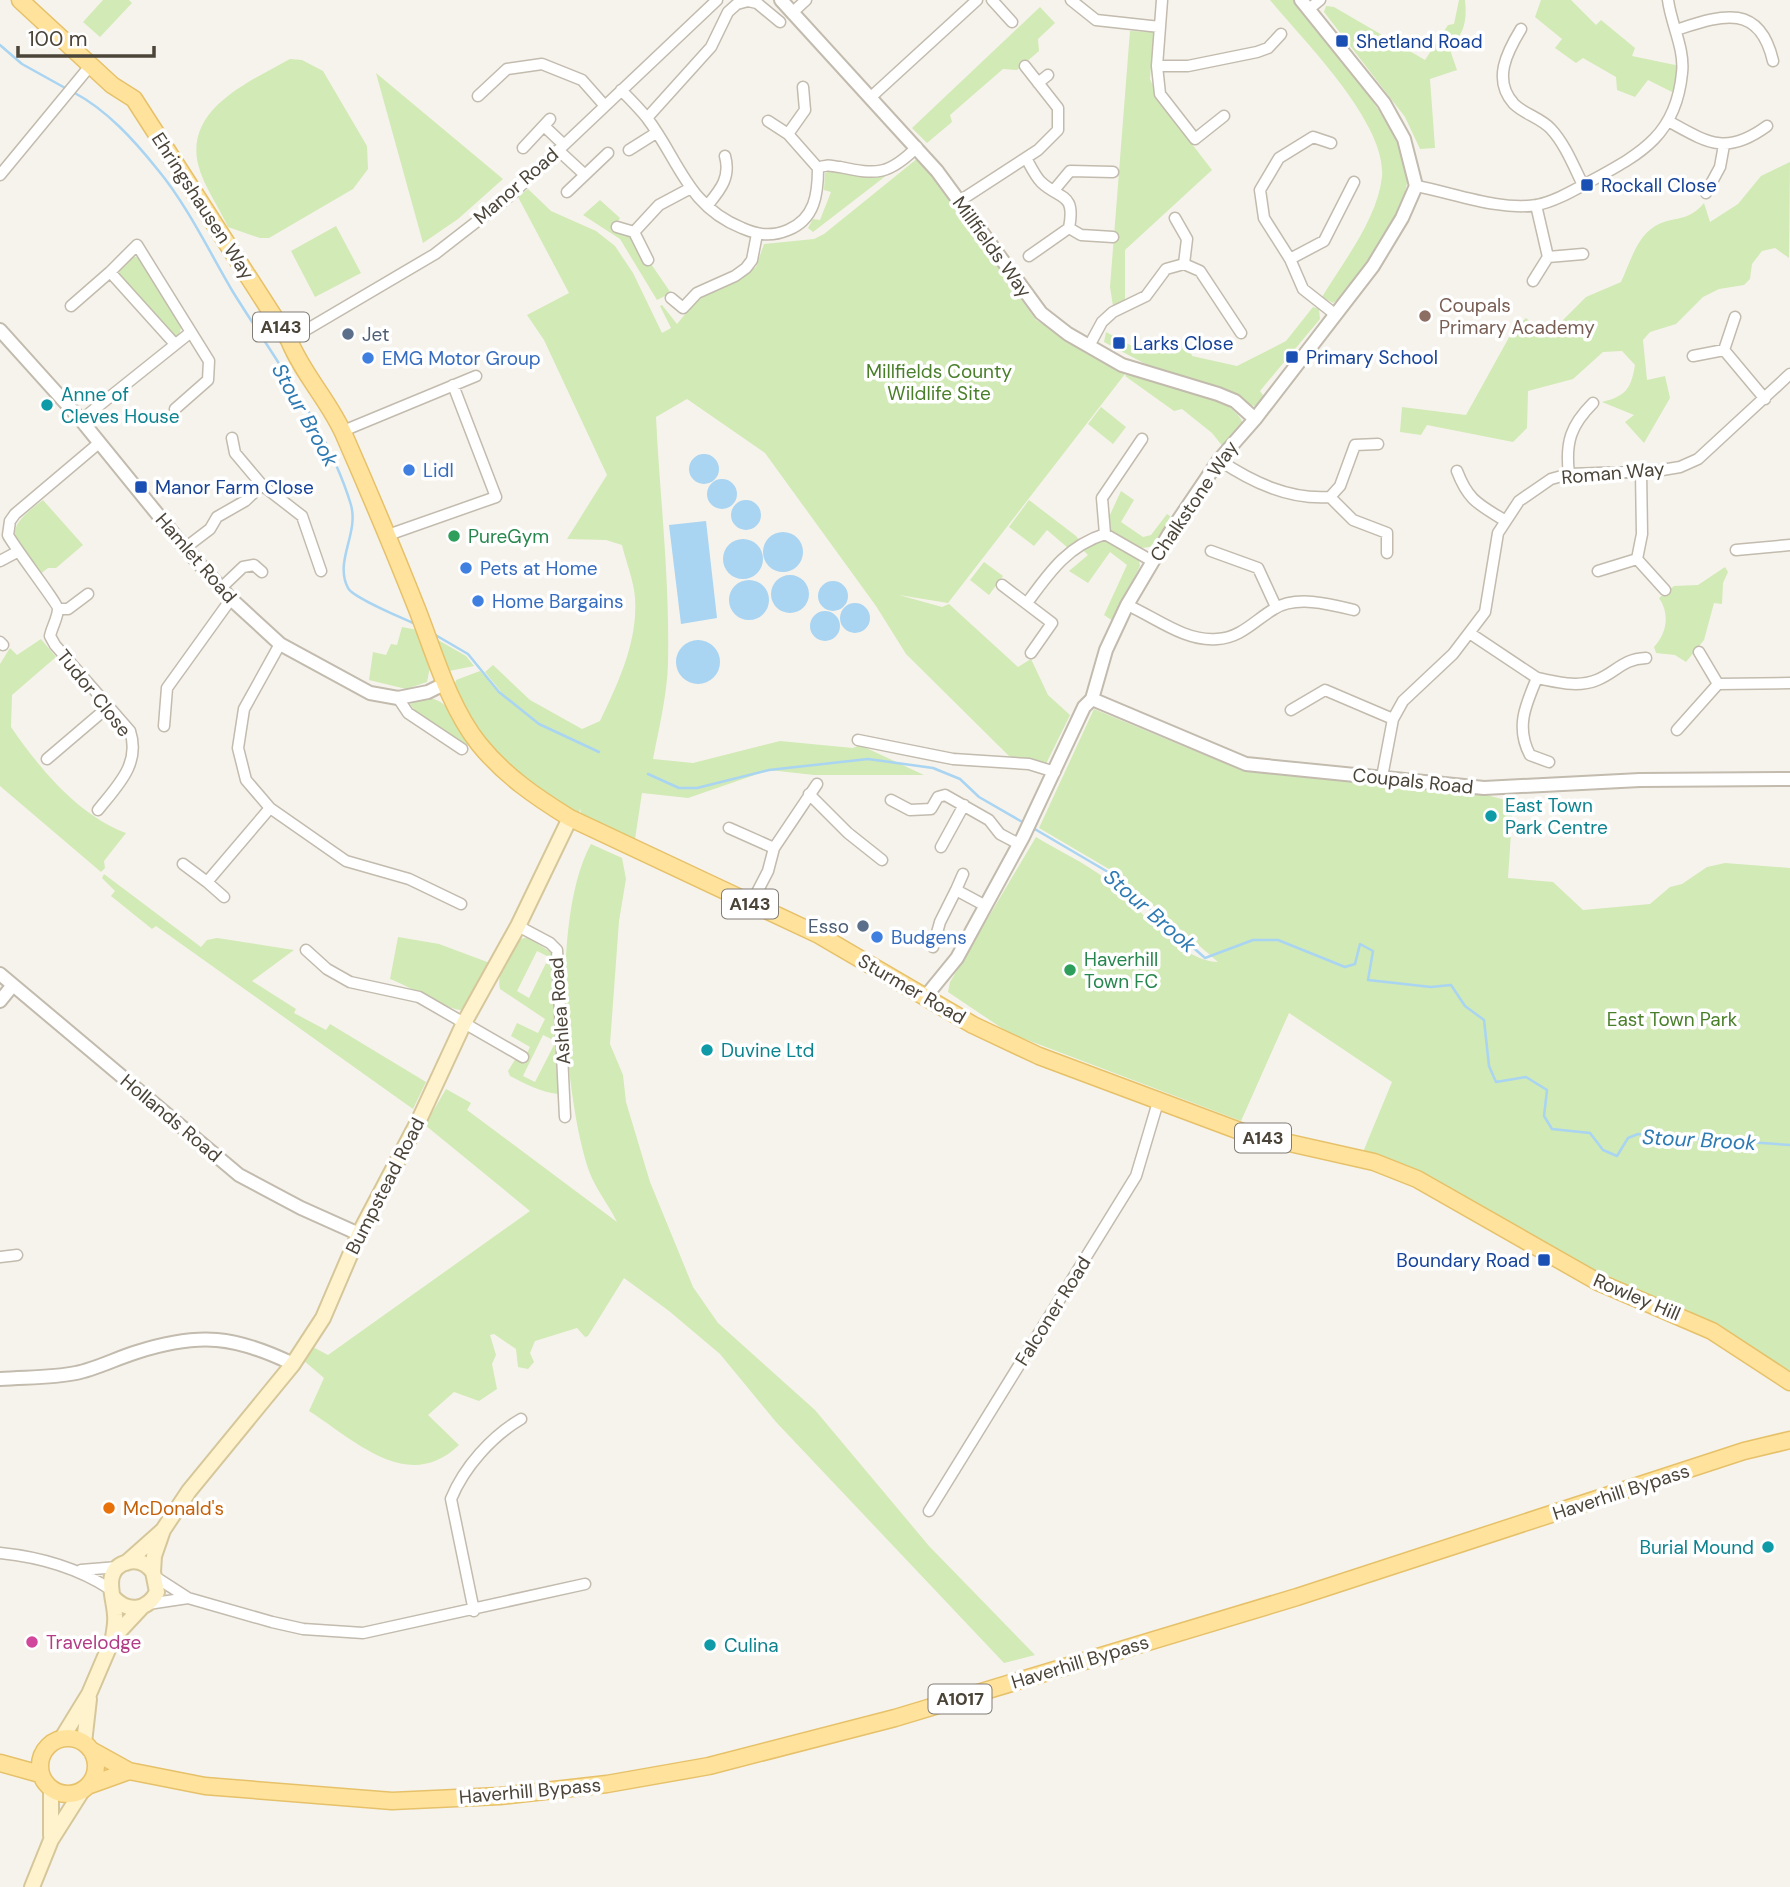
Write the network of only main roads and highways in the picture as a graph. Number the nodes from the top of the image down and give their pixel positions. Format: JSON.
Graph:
{"nodes":[{"id":1,"x":20,"y":0,"type":"edge"},
{"id":2,"x":428,"y":637,"type":"joint"},
{"id":3,"x":570,"y":818,"type":"junction"},
{"id":4,"x":1485,"y":1217,"type":"joint"},
{"id":5,"x":1789,"y":1382,"type":"edge"},
{"id":6,"x":1790,"y":1429,"type":"edge"},
{"id":7,"x":1790,"y":1440,"type":"edge"},
{"id":8,"x":1765,"y":1445,"type":"junction"},
{"id":9,"x":163,"y":1530,"type":"junction"},
{"id":10,"x":122,"y":1565,"type":"junction"},
{"id":11,"x":155,"y":1575,"type":"junction"},
{"id":12,"x":112,"y":1593,"type":"junction"},
{"id":13,"x":144,"y":1606,"type":"junction"},
{"id":14,"x":113,"y":1638,"type":"junction"},
{"id":15,"x":89,"y":1695,"type":"junction"},
{"id":16,"x":62,"y":1738,"type":"junction"},
{"id":17,"x":88,"y":1746,"type":"junction"},
{"id":18,"x":40,"y":1756,"type":"junction"},
{"id":19,"x":5,"y":1764,"type":"edge"},
{"id":20,"x":129,"y":1771,"type":"junction"},
{"id":21,"x":40,"y":1774,"type":"junction"},
{"id":22,"x":86,"y":1788,"type":"junction"},
{"id":23,"x":51,"y":1790,"type":"junction"},
{"id":24,"x":51,"y":1840,"type":"junction"},
{"id":25,"x":32,"y":1887,"type":"edge"}],
"edges":[{"from":1,"to":2,"type":"main road","name":"Ehringshausen Way","number":"A143"},
{"from":2,"to":3,"type":"main road","name":"Sturmer Road","number":"A143"},
{"from":3,"to":4,"type":"main road","name":"Sturmer Road","number":"A143"},
{"from":3,"to":9,"type":"main road","name":"Bumpstead Road"},
{"from":4,"to":5,"type":"main road","name":"Rowley Hill","number":"A143"},
{"from":6,"to":8,"type":"main road","name":"Haverhill Bypass","number":"A1017"},
{"from":7,"to":8,"type":"main road","name":"Haverhill Bypass","number":"A1017"},
{"from":8,"to":20,"type":"main road","name":"Haverhill Bypass","number":"A1017"},
{"from":9,"to":10,"type":"main road","name":"Bumpstead Road"},
{"from":9,"to":11,"type":"main road","name":"Bumpstead Road"},
{"from":10,"to":11,"type":"main road"},
{"from":10,"to":12,"type":"main road"},
{"from":11,"to":13,"type":"main road"},
{"from":12,"to":13,"type":"main road"},
{"from":12,"to":14,"type":"main road"},
{"from":13,"to":14,"type":"main road"},
{"from":14,"to":15,"type":"main road"},
{"from":15,"to":16,"type":"main road"},
{"from":15,"to":17,"type":"main road"},
{"from":16,"to":17,"type":"main road"},
{"from":16,"to":18,"type":"main road"},
{"from":17,"to":20,"type":"main road","name":"Haverhill Bypass","number":"A1017"},
{"from":17,"to":22,"type":"main road"},
{"from":18,"to":19,"type":"main road"},
{"from":18,"to":21,"type":"main road"},
{"from":19,"to":21,"type":"main road"},
{"from":20,"to":22,"type":"main road"},
{"from":21,"to":23,"type":"main road"},
{"from":22,"to":23,"type":"main road"},
{"from":22,"to":24,"type":"main road"},
{"from":23,"to":24,"type":"main road"},
{"from":24,"to":25,"type":"main road"}]}
